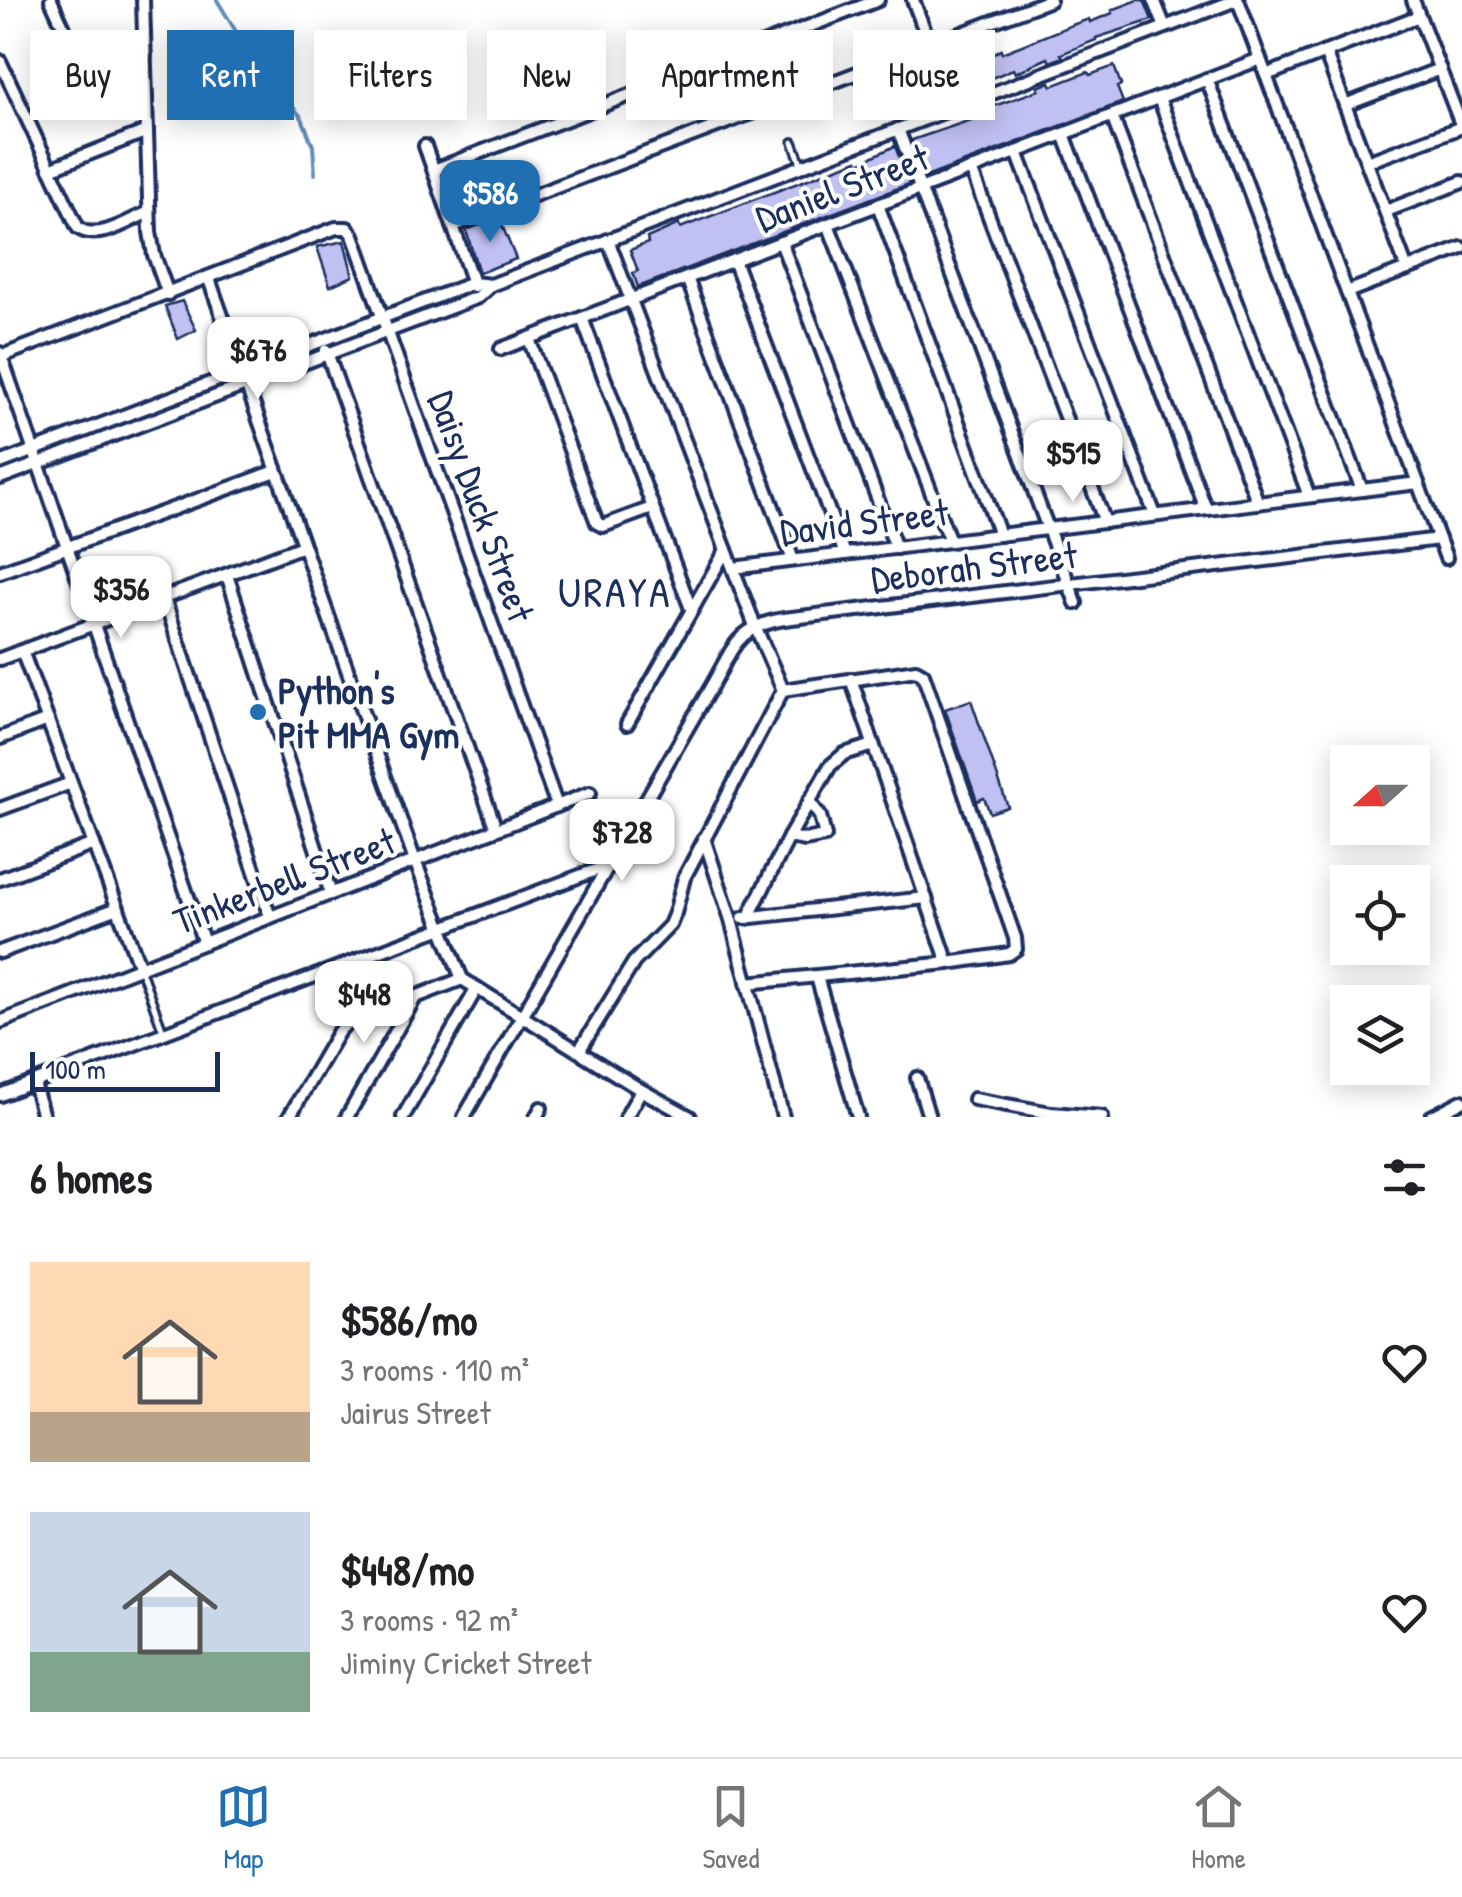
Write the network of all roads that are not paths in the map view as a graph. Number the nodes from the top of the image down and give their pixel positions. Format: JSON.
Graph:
{"nodes":[{"id":1,"x":51,"y":0,"type":"edge"},
{"id":2,"x":144,"y":0,"type":"edge"},
{"id":3,"x":878,"y":0,"type":"edge"},
{"id":4,"x":913,"y":0,"type":"edge"},
{"id":5,"x":1050,"y":0,"type":"edge"},
{"id":6,"x":1154,"y":0,"type":"edge"},
{"id":7,"x":1237,"y":0,"type":"edge"},
{"id":8,"x":1427,"y":0,"type":"edge"},
{"id":9,"x":1416,"y":7,"type":"edge"},
{"id":10,"x":1165,"y":27,"type":"junction"},
{"id":11,"x":65,"y":30,"type":"edge"},
{"id":12,"x":144,"y":30,"type":"edge"},
{"id":13,"x":924,"y":30,"type":"edge"},
{"id":14,"x":970,"y":30,"type":"edge"},
{"id":15,"x":1325,"y":52,"type":"junction"},
{"id":16,"x":1260,"y":59,"type":"junction"},
{"id":17,"x":0,"y":61,"type":"edge"},
{"id":18,"x":1440,"y":69,"type":"junction"},
{"id":19,"x":853,"y":74,"type":"edge"},
{"id":20,"x":1266,"y":75,"type":"junction"},
{"id":21,"x":1207,"y":80,"type":"junction"},
{"id":22,"x":995,"y":91,"type":"edge"},
{"id":23,"x":1159,"y":98,"type":"junction"},
{"id":24,"x":1345,"y":105,"type":"junction"},
{"id":25,"x":1112,"y":116,"type":"junction"},
{"id":26,"x":147,"y":120,"type":"edge"},
{"id":27,"x":921,"y":120,"type":"edge"},
{"id":28,"x":1462,"y":127,"type":"edge"},
{"id":29,"x":898,"y":129,"type":"junction"},
{"id":30,"x":147,"y":131,"type":"junction"},
{"id":31,"x":1064,"y":134,"type":"junction"},
{"id":32,"x":793,"y":142,"type":"dead end"},
{"id":33,"x":426,"y":146,"type":"dead end"},
{"id":34,"x":1017,"y":152,"type":"junction"},
{"id":35,"x":1367,"y":162,"type":"junction"},
{"id":36,"x":802,"y":166,"type":"junction"},
{"id":37,"x":50,"y":168,"type":"junction"},
{"id":38,"x":434,"y":170,"type":"junction"},
{"id":39,"x":971,"y":170,"type":"junction"},
{"id":40,"x":1462,"y":182,"type":"edge"},
{"id":41,"x":920,"y":189,"type":"junction"},
{"id":42,"x":878,"y":205,"type":"junction"},
{"id":43,"x":1386,"y":211,"type":"junction"},
{"id":44,"x":150,"y":212,"type":"junction"},
{"id":45,"x":828,"y":224,"type":"junction"},
{"id":46,"x":453,"y":226,"type":"junction"},
{"id":47,"x":608,"y":240,"type":"junction"},
{"id":48,"x":781,"y":242,"type":"junction"},
{"id":49,"x":1462,"y":248,"type":"edge"},
{"id":50,"x":734,"y":260,"type":"junction"},
{"id":51,"x":1408,"y":269,"type":"junction"},
{"id":52,"x":687,"y":278,"type":"junction"},
{"id":53,"x":208,"y":279,"type":"junction"},
{"id":54,"x":473,"y":283,"type":"junction"},
{"id":55,"x":491,"y":285,"type":"junction"},
{"id":56,"x":1347,"y":292,"type":"junction"},
{"id":57,"x":168,"y":294,"type":"junction"},
{"id":58,"x":478,"y":296,"type":"junction"},
{"id":59,"x":630,"y":300,"type":"junction"},
{"id":60,"x":382,"y":318,"type":"junction"},
{"id":61,"x":582,"y":318,"type":"junction"},
{"id":62,"x":388,"y":331,"type":"junction"},
{"id":63,"x":529,"y":338,"type":"junction"},
{"id":64,"x":322,"y":340,"type":"junction"},
{"id":65,"x":501,"y":349,"type":"dead end"},
{"id":66,"x":1,"y":354,"type":"edge"},
{"id":67,"x":328,"y":354,"type":"junction"},
{"id":68,"x":241,"y":371,"type":"junction"},
{"id":69,"x":246,"y":385,"type":"junction"},
{"id":70,"x":138,"y":411,"type":"junction"},
{"id":71,"x":142,"y":424,"type":"junction"},
{"id":72,"x":34,"y":450,"type":"junction"},
{"id":73,"x":0,"y":463,"type":"edge"},
{"id":74,"x":38,"y":464,"type":"junction"},
{"id":75,"x":276,"y":471,"type":"junction"},
{"id":76,"x":0,"y":478,"type":"edge"},
{"id":77,"x":1418,"y":483,"type":"junction"},
{"id":78,"x":1362,"y":490,"type":"junction"},
{"id":79,"x":1308,"y":496,"type":"junction"},
{"id":80,"x":1258,"y":502,"type":"junction"},
{"id":81,"x":652,"y":508,"type":"junction"},
{"id":82,"x":1206,"y":509,"type":"junction"},
{"id":83,"x":1155,"y":515,"type":"junction"},
{"id":84,"x":1105,"y":522,"type":"junction"},
{"id":85,"x":1048,"y":528,"type":"junction"},
{"id":86,"x":1000,"y":535,"type":"junction"},
{"id":87,"x":1440,"y":539,"type":"junction"},
{"id":88,"x":950,"y":541,"type":"junction"},
{"id":89,"x":303,"y":546,"type":"junction"},
{"id":90,"x":68,"y":547,"type":"junction"},
{"id":91,"x":896,"y":548,"type":"junction"},
{"id":92,"x":726,"y":550,"type":"junction"},
{"id":93,"x":846,"y":554,"type":"junction"},
{"id":94,"x":1446,"y":558,"type":"dead end"},
{"id":95,"x":793,"y":560,"type":"junction"},
{"id":96,"x":733,"y":568,"type":"junction"},
{"id":97,"x":0,"y":572,"type":"edge"},
{"id":98,"x":227,"y":575,"type":"junction"},
{"id":99,"x":1069,"y":584,"type":"junction"},
{"id":100,"x":164,"y":598,"type":"junction"},
{"id":101,"x":1076,"y":602,"type":"dead end"},
{"id":102,"x":691,"y":609,"type":"junction"},
{"id":103,"x":94,"y":624,"type":"junction"},
{"id":104,"x":755,"y":626,"type":"junction"},
{"id":105,"x":22,"y":651,"type":"junction"},
{"id":106,"x":0,"y":659,"type":"edge"},
{"id":107,"x":851,"y":679,"type":"junction"},
{"id":108,"x":783,"y":690,"type":"junction"},
{"id":109,"x":48,"y":720,"type":"junction"},
{"id":110,"x":627,"y":724,"type":"dead end"},
{"id":111,"x":0,"y":738,"type":"edge"},
{"id":112,"x":873,"y":744,"type":"junction"},
{"id":113,"x":71,"y":782,"type":"junction"},
{"id":114,"x":590,"y":793,"type":"dead end"},
{"id":115,"x":808,"y":802,"type":"junction"},
{"id":116,"x":557,"y":806,"type":"junction"},
{"id":117,"x":0,"y":809,"type":"edge"},
{"id":118,"x":496,"y":830,"type":"junction"},
{"id":119,"x":825,"y":836,"type":"junction"},
{"id":120,"x":790,"y":837,"type":"junction"},
{"id":121,"x":704,"y":838,"type":"junction"},
{"id":122,"x":94,"y":844,"type":"junction"},
{"id":123,"x":838,"y":844,"type":"dead end"},
{"id":124,"x":415,"y":861,"type":"junction"},
{"id":125,"x":610,"y":864,"type":"junction"},
{"id":126,"x":0,"y":879,"type":"edge"},
{"id":127,"x":331,"y":894,"type":"junction"},
{"id":128,"x":926,"y":898,"type":"junction"},
{"id":129,"x":118,"y":908,"type":"junction"},
{"id":130,"x":270,"y":918,"type":"junction"},
{"id":131,"x":748,"y":918,"type":"junction"},
{"id":132,"x":731,"y":920,"type":"junction"},
{"id":133,"x":442,"y":929,"type":"junction"},
{"id":134,"x":204,"y":943,"type":"junction"},
{"id":135,"x":0,"y":952,"type":"edge"},
{"id":136,"x":948,"y":963,"type":"junction"},
{"id":137,"x":140,"y":968,"type":"junction"},
{"id":138,"x":817,"y":977,"type":"junction"},
{"id":139,"x":462,"y":979,"type":"junction"},
{"id":140,"x":748,"y":983,"type":"junction"},
{"id":141,"x":477,"y":988,"type":"junction"},
{"id":142,"x":416,"y":995,"type":"junction"},
{"id":143,"x":521,"y":1016,"type":"junction"},
{"id":144,"x":0,"y":1022,"type":"edge"},
{"id":145,"x":164,"y":1034,"type":"junction"},
{"id":146,"x":578,"y":1051,"type":"junction"},
{"id":147,"x":918,"y":1078,"type":"dead end"},
{"id":148,"x":34,"y":1083,"type":"junction"},
{"id":149,"x":641,"y":1090,"type":"junction"},
{"id":150,"x":0,"y":1096,"type":"edge"},
{"id":151,"x":974,"y":1099,"type":"dead end"},
{"id":152,"x":1462,"y":1101,"type":"edge"},
{"id":153,"x":44,"y":1117,"type":"edge"},
{"id":154,"x":289,"y":1117,"type":"edge"},
{"id":155,"x":347,"y":1117,"type":"edge"},
{"id":156,"x":403,"y":1117,"type":"edge"},
{"id":157,"x":464,"y":1117,"type":"edge"},
{"id":158,"x":626,"y":1117,"type":"edge"},
{"id":159,"x":690,"y":1117,"type":"edge"},
{"id":160,"x":783,"y":1117,"type":"edge"},
{"id":161,"x":858,"y":1117,"type":"edge"},
{"id":162,"x":929,"y":1117,"type":"edge"},
{"id":163,"x":1102,"y":1117,"type":"edge"},
{"id":164,"x":1430,"y":1117,"type":"edge"}],
"edges":[{"from":1,"to":11,"type":"street"},
{"from":2,"to":12,"type":"street"},
{"from":3,"to":38,"type":"street"},
{"from":4,"to":13,"type":"street"},
{"from":5,"to":14,"type":"street"},
{"from":6,"to":10,"type":"street"},
{"from":7,"to":10,"type":"street"},
{"from":7,"to":16,"type":"street"},
{"from":8,"to":9,"type":"street"},
{"from":9,"to":15,"type":"street"},
{"from":9,"to":18,"type":"street"},
{"from":10,"to":22,"type":"street"},
{"from":15,"to":20,"type":"street"},
{"from":15,"to":24,"type":"street"},
{"from":16,"to":20,"type":"street"},
{"from":16,"to":21,"type":"street","name":"Daniel Street"},
{"from":17,"to":37,"type":"street"},
{"from":18,"to":24,"type":"street"},
{"from":18,"to":28,"type":"street"},
{"from":19,"to":46,"type":"street"},
{"from":20,"to":56,"type":"street"},
{"from":21,"to":23,"type":"street","name":"Daniel Street"},
{"from":21,"to":78,"type":"street"},
{"from":23,"to":25,"type":"street","name":"Daniel Street"},
{"from":23,"to":79,"type":"street"},
{"from":24,"to":35,"type":"street"},
{"from":25,"to":31,"type":"street","name":"Daniel Street"},
{"from":25,"to":80,"type":"street"},
{"from":26,"to":30,"type":"street"},
{"from":27,"to":29,"type":"street"},
{"from":28,"to":35,"type":"street"},
{"from":29,"to":36,"type":"street"},
{"from":29,"to":41,"type":"street"},
{"from":30,"to":37,"type":"street"},
{"from":30,"to":44,"type":"street"},
{"from":31,"to":34,"type":"street","name":"Daniel Street"},
{"from":31,"to":82,"type":"street"},
{"from":32,"to":36,"type":"lane"},
{"from":33,"to":38,"type":"street"},
{"from":34,"to":39,"type":"street","name":"Daniel Street"},
{"from":34,"to":83,"type":"street"},
{"from":35,"to":43,"type":"street"},
{"from":36,"to":47,"type":"street"},
{"from":37,"to":44,"type":"street"},
{"from":38,"to":46,"type":"street"},
{"from":39,"to":41,"type":"street","name":"Daniel Street"},
{"from":39,"to":84,"type":"street"},
{"from":40,"to":43,"type":"street"},
{"from":41,"to":42,"type":"street","name":"Daniel Street"},
{"from":41,"to":85,"type":"street"},
{"from":42,"to":45,"type":"street","name":"Daniel Street"},
{"from":42,"to":86,"type":"street"},
{"from":43,"to":51,"type":"street"},
{"from":44,"to":57,"type":"street"},
{"from":45,"to":48,"type":"street","name":"Daniel Street"},
{"from":45,"to":88,"type":"street"},
{"from":46,"to":54,"type":"street"},
{"from":47,"to":55,"type":"street"},
{"from":47,"to":59,"type":"street"},
{"from":48,"to":50,"type":"street","name":"Daniel Street"},
{"from":48,"to":91,"type":"street"},
{"from":49,"to":51,"type":"street"},
{"from":50,"to":52,"type":"street","name":"Daniel Street"},
{"from":50,"to":93,"type":"street"},
{"from":51,"to":56,"type":"street"},
{"from":52,"to":59,"type":"street","name":"Daniel Street"},
{"from":52,"to":95,"type":"street"},
{"from":53,"to":57,"type":"street"},
{"from":53,"to":60,"type":"street","name":"Daisy Duck Street"},
{"from":53,"to":68,"type":"street"},
{"from":54,"to":55,"type":"street"},
{"from":54,"to":58,"type":"street"},
{"from":54,"to":60,"type":"street"},
{"from":55,"to":58,"type":"street"},
{"from":56,"to":77,"type":"street"},
{"from":57,"to":66,"type":"street"},
{"from":58,"to":62,"type":"street"},
{"from":59,"to":61,"type":"street","name":"Daniel Street"},
{"from":59,"to":92,"type":"street"},
{"from":60,"to":62,"type":"street","name":"Daisy Duck Street"},
{"from":60,"to":64,"type":"street"},
{"from":61,"to":63,"type":"street","name":"Daniel Street"},
{"from":61,"to":81,"type":"street"},
{"from":62,"to":67,"type":"street"},
{"from":62,"to":116,"type":"street","name":"Daisy Duck Street"},
{"from":63,"to":65,"type":"street","name":"Daniel Street"},
{"from":63,"to":81,"type":"street"},
{"from":64,"to":67,"type":"street"},
{"from":64,"to":68,"type":"street"},
{"from":66,"to":72,"type":"street"},
{"from":67,"to":69,"type":"street"},
{"from":67,"to":118,"type":"street"},
{"from":68,"to":69,"type":"street"},
{"from":68,"to":70,"type":"street"},
{"from":69,"to":71,"type":"street"},
{"from":69,"to":75,"type":"street"},
{"from":70,"to":71,"type":"street"},
{"from":70,"to":72,"type":"street"},
{"from":71,"to":74,"type":"street"},
{"from":72,"to":73,"type":"street"},
{"from":72,"to":74,"type":"street"},
{"from":74,"to":76,"type":"street"},
{"from":74,"to":90,"type":"street"},
{"from":75,"to":89,"type":"street"},
{"from":75,"to":90,"type":"street"},
{"from":77,"to":78,"type":"street","name":"David Street"},
{"from":77,"to":87,"type":"street"},
{"from":78,"to":79,"type":"street","name":"David Street"},
{"from":79,"to":80,"type":"street","name":"David Street"},
{"from":80,"to":82,"type":"street","name":"David Street"},
{"from":81,"to":102,"type":"street"},
{"from":82,"to":83,"type":"street","name":"David Street"},
{"from":83,"to":84,"type":"street","name":"David Street"},
{"from":84,"to":85,"type":"street","name":"David Street"},
{"from":85,"to":86,"type":"street","name":"David Street"},
{"from":85,"to":99,"type":"street"},
{"from":86,"to":88,"type":"street","name":"David Street"},
{"from":87,"to":94,"type":"street"},
{"from":87,"to":99,"type":"street","name":"Deborah Street"},
{"from":88,"to":91,"type":"street","name":"David Street"},
{"from":89,"to":98,"type":"street"},
{"from":89,"to":124,"type":"street"},
{"from":90,"to":97,"type":"street"},
{"from":90,"to":103,"type":"street"},
{"from":91,"to":93,"type":"street","name":"David Street"},
{"from":92,"to":96,"type":"street"},
{"from":92,"to":102,"type":"street"},
{"from":93,"to":95,"type":"street","name":"David Street"},
{"from":95,"to":96,"type":"street","name":"David Street"},
{"from":96,"to":104,"type":"street"},
{"from":98,"to":100,"type":"street"},
{"from":98,"to":127,"type":"street"},
{"from":99,"to":101,"type":"street"},
{"from":99,"to":104,"type":"street","name":"Deborah Street"},
{"from":100,"to":103,"type":"street"},
{"from":100,"to":130,"type":"street"},
{"from":102,"to":110,"type":"street"},
{"from":103,"to":105,"type":"street"},
{"from":103,"to":134,"type":"street"},
{"from":104,"to":108,"type":"street"},
{"from":104,"to":125,"type":"street"},
{"from":105,"to":106,"type":"street"},
{"from":105,"to":109,"type":"street"},
{"from":107,"to":108,"type":"street"},
{"from":107,"to":112,"type":"street"},
{"from":107,"to":136,"type":"street"},
{"from":108,"to":121,"type":"street"},
{"from":109,"to":111,"type":"street"},
{"from":109,"to":113,"type":"street"},
{"from":112,"to":115,"type":"street"},
{"from":112,"to":128,"type":"street"},
{"from":113,"to":117,"type":"street"},
{"from":113,"to":122,"type":"street"},
{"from":114,"to":116,"type":"street","name":"Tinkerbell Street"},
{"from":115,"to":119,"type":"street"},
{"from":115,"to":120,"type":"street"},
{"from":116,"to":118,"type":"street","name":"Tinkerbell Street"},
{"from":118,"to":124,"type":"street","name":"Tinkerbell Street"},
{"from":119,"to":120,"type":"street"},
{"from":119,"to":123,"type":"street"},
{"from":120,"to":131,"type":"street"},
{"from":121,"to":132,"type":"street"},
{"from":121,"to":146,"type":"street"},
{"from":122,"to":126,"type":"street"},
{"from":122,"to":129,"type":"street"},
{"from":124,"to":127,"type":"street","name":"Tinkerbell Street"},
{"from":124,"to":133,"type":"street"},
{"from":125,"to":133,"type":"street"},
{"from":125,"to":143,"type":"street"},
{"from":127,"to":130,"type":"street","name":"Tinkerbell Street"},
{"from":128,"to":131,"type":"street"},
{"from":128,"to":136,"type":"street"},
{"from":129,"to":135,"type":"street"},
{"from":129,"to":137,"type":"street"},
{"from":130,"to":134,"type":"street","name":"Tinkerbell Street"},
{"from":131,"to":132,"type":"street"},
{"from":132,"to":140,"type":"street"},
{"from":133,"to":139,"type":"street"},
{"from":133,"to":145,"type":"street"},
{"from":134,"to":137,"type":"street","name":"Tinkerbell Street"},
{"from":136,"to":138,"type":"street"},
{"from":137,"to":144,"type":"street","name":"Tinkerbell Street"},
{"from":137,"to":145,"type":"lane"},
{"from":138,"to":140,"type":"street"},
{"from":138,"to":161,"type":"street"},
{"from":139,"to":141,"type":"street"},
{"from":139,"to":142,"type":"street"},
{"from":140,"to":160,"type":"street"},
{"from":141,"to":143,"type":"street"},
{"from":141,"to":156,"type":"street"},
{"from":142,"to":154,"type":"street"},
{"from":142,"to":155,"type":"street"},
{"from":143,"to":146,"type":"street"},
{"from":143,"to":157,"type":"street"},
{"from":145,"to":148,"type":"street"},
{"from":146,"to":149,"type":"street"},
{"from":147,"to":162,"type":"street"},
{"from":148,"to":150,"type":"street"},
{"from":148,"to":153,"type":"street"},
{"from":149,"to":158,"type":"street"},
{"from":149,"to":159,"type":"street"},
{"from":151,"to":163,"type":"street"},
{"from":152,"to":164,"type":"street"}]}
